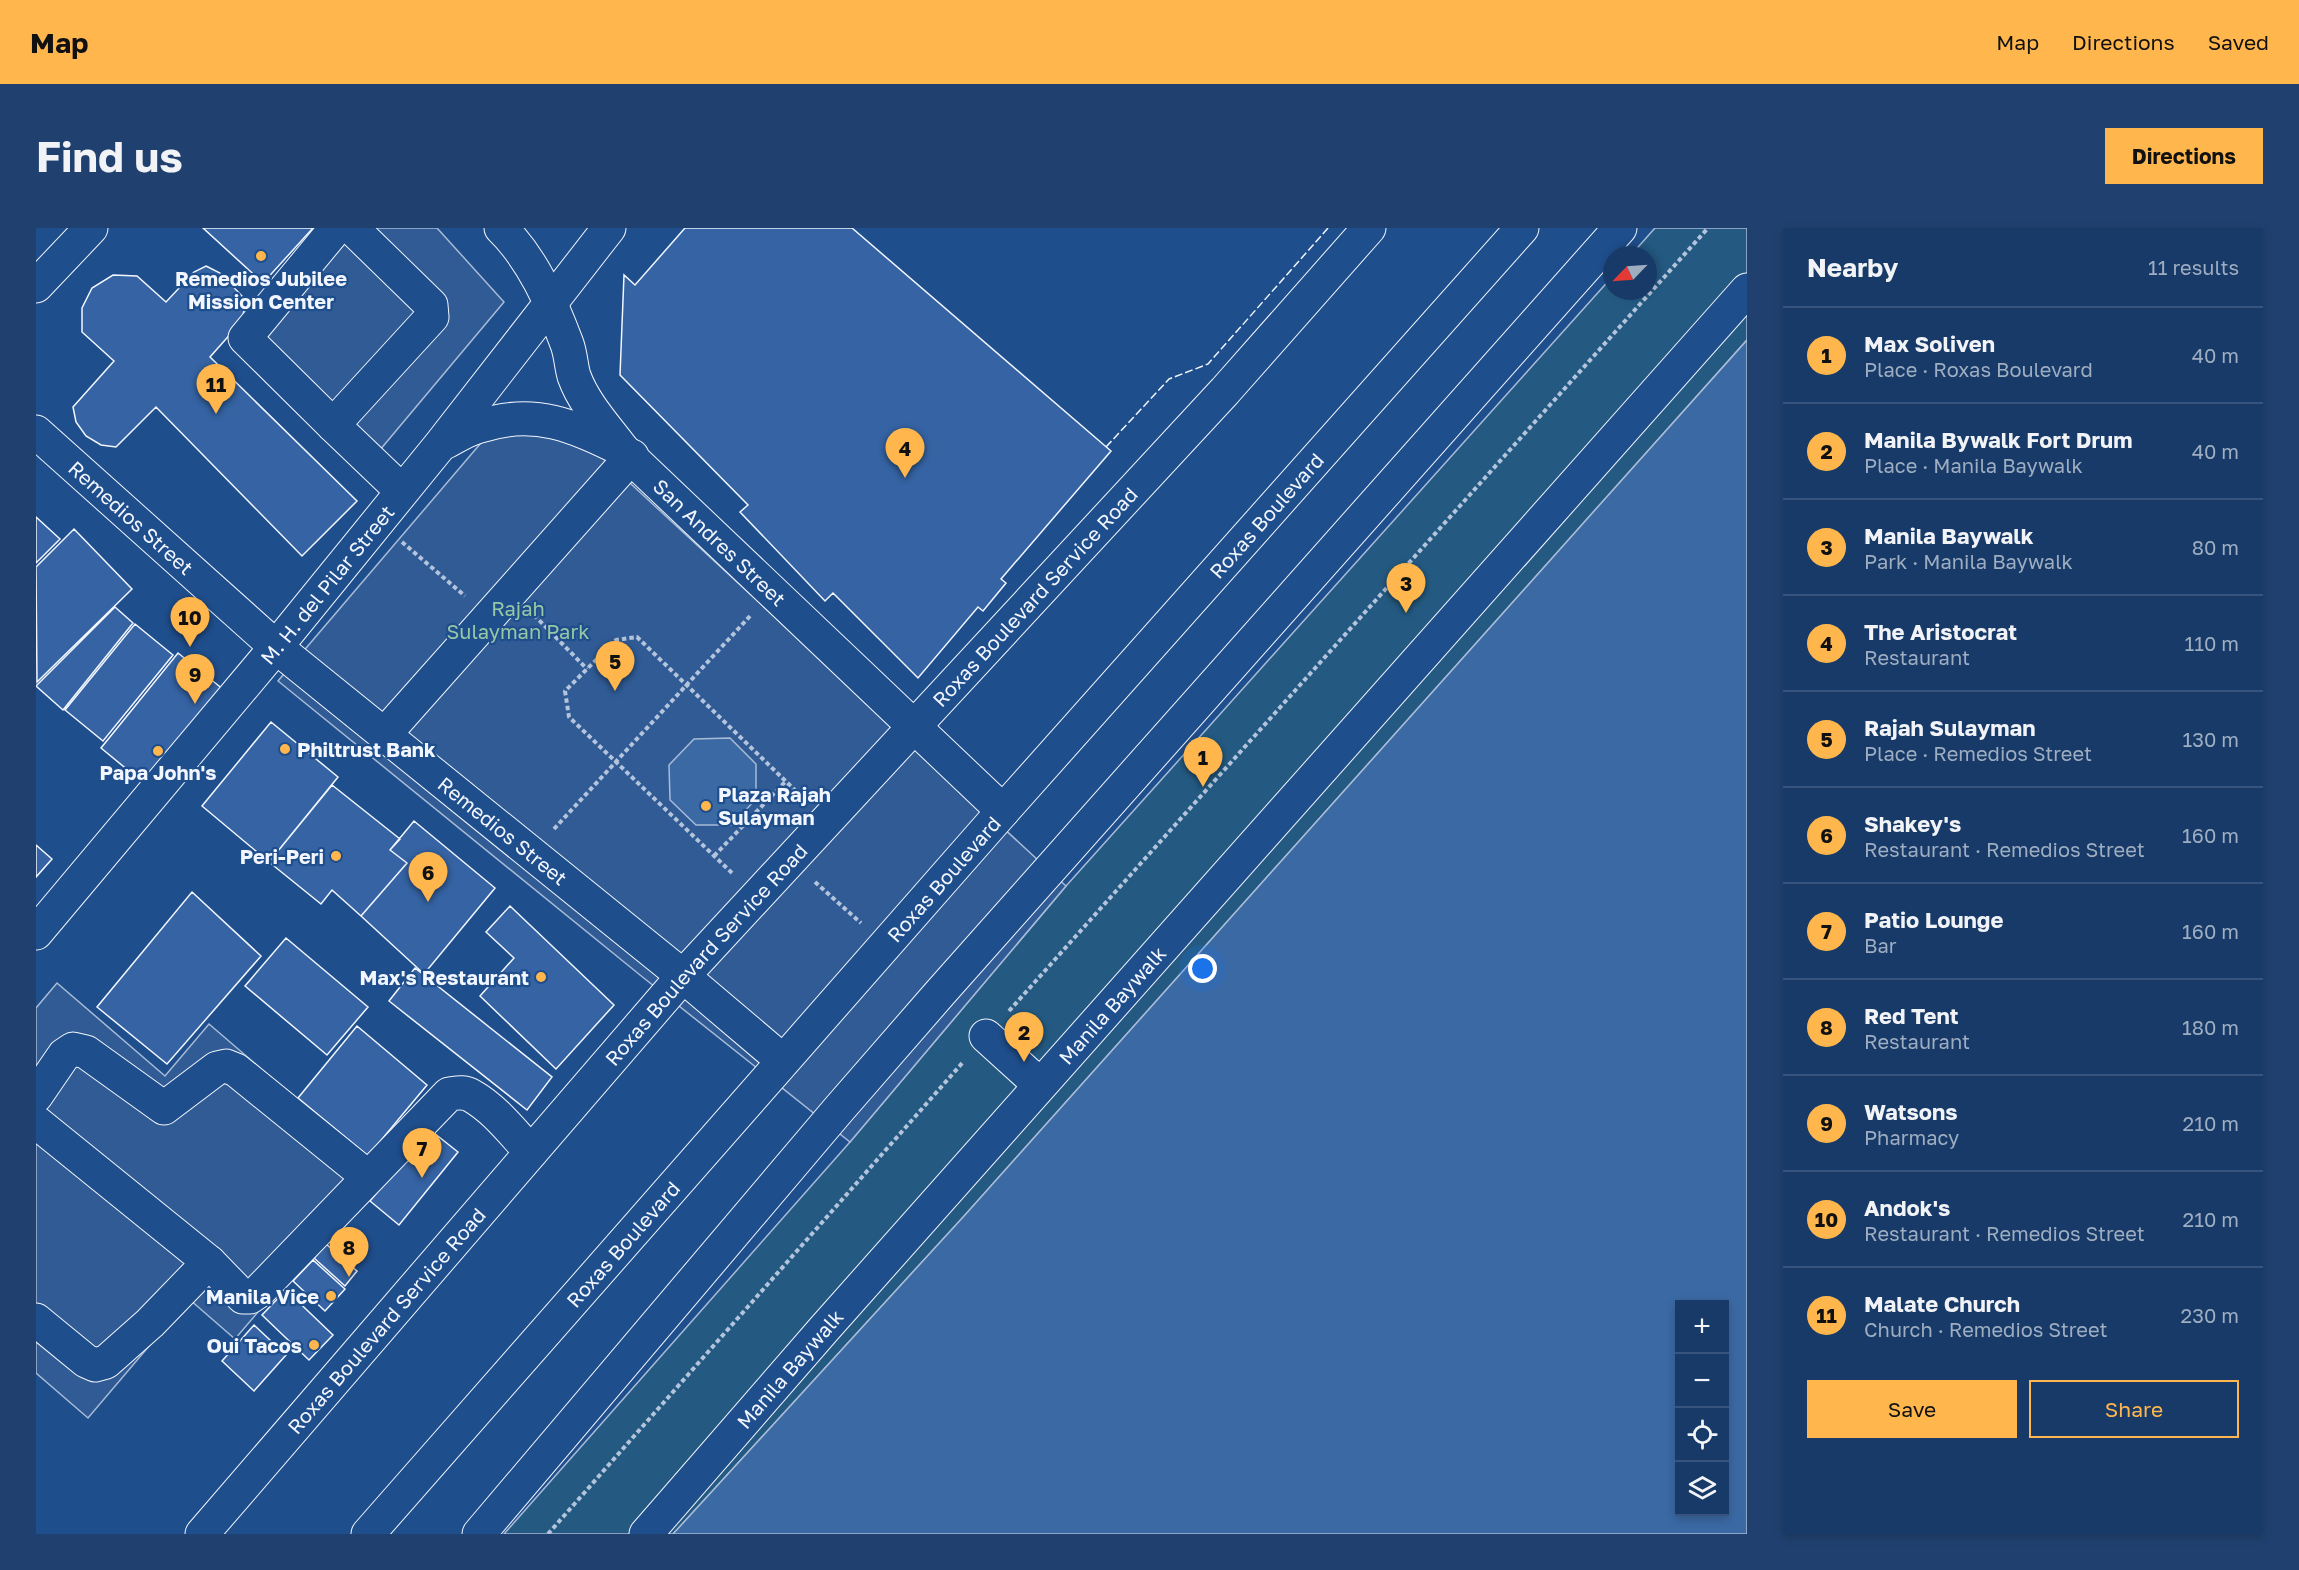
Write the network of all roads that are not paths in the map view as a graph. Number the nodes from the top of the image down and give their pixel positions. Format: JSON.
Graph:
{"nodes":[{"id":1,"x":91,"y":228,"type":"edge"},
{"id":2,"x":336,"y":228,"type":"edge"},
{"id":3,"x":352,"y":228,"type":"edge"},
{"id":4,"x":501,"y":228,"type":"edge"},
{"id":5,"x":609,"y":228,"type":"edge"},
{"id":6,"x":1369,"y":228,"type":"edge"},
{"id":7,"x":1522,"y":228,"type":"edge"},
{"id":8,"x":1620,"y":228,"type":"edge"},
{"id":9,"x":36,"y":286,"type":"edge"},
{"id":10,"x":1747,"y":290,"type":"edge"},
{"id":11,"x":550,"y":304,"type":"junction"},
{"id":12,"x":333,"y":424,"type":"junction"},
{"id":13,"x":36,"y":432,"type":"edge"},
{"id":14,"x":441,"y":444,"type":"junction"},
{"id":15,"x":627,"y":453,"type":"junction"},
{"id":16,"x":402,"y":491,"type":"junction"},
{"id":17,"x":276,"y":647,"type":"junction"},
{"id":18,"x":913,"y":727,"type":"junction"},
{"id":19,"x":384,"y":735,"type":"junction"},
{"id":20,"x":1003,"y":811,"type":"junction"},
{"id":21,"x":36,"y":933,"type":"edge"},
{"id":22,"x":683,"y":976,"type":"junction"},
{"id":23,"x":986,"y":1036,"type":"road end"},
{"id":24,"x":783,"y":1060,"type":"junction"},
{"id":25,"x":1041,"y":1085,"type":"junction"},
{"id":26,"x":36,"y":1096,"type":"edge"},
{"id":27,"x":36,"y":1122,"type":"edge"},
{"id":28,"x":531,"y":1152,"type":"junction"},
{"id":29,"x":368,"y":1177,"type":"junction"},
{"id":30,"x":209,"y":1262,"type":"junction"},
{"id":31,"x":36,"y":1320,"type":"edge"},
{"id":32,"x":202,"y":1534,"type":"edge"},
{"id":33,"x":368,"y":1534,"type":"edge"},
{"id":34,"x":479,"y":1534,"type":"edge"},
{"id":35,"x":646,"y":1534,"type":"edge"}],
"edges":[{"from":1,"to":9,"type":"main road"},
{"from":2,"to":12,"type":"main road"},
{"from":3,"to":12,"type":"main road"},
{"from":4,"to":11,"type":"main road","name":"San Andres Street"},
{"from":5,"to":11,"type":"main road","name":"M. H. del Pilar Street"},
{"from":6,"to":18,"type":"main road","name":"Roxas Boulevard Service Road"},
{"from":7,"to":20,"type":"main road","name":"Roxas Boulevard"},
{"from":8,"to":34,"type":"main road"},
{"from":10,"to":25,"type":"main road","name":"Manila Baywalk"},
{"from":11,"to":14,"type":"main road","name":"M. H. del Pilar Street"},
{"from":11,"to":15,"type":"main road","name":"San Andres Street"},
{"from":12,"to":16,"type":"main road"},
{"from":13,"to":17,"type":"main road","name":"Remedios Street"},
{"from":14,"to":15,"type":"main road"},
{"from":14,"to":16,"type":"main road","name":"M. H. del Pilar Street"},
{"from":15,"to":18,"type":"main road","name":"San Andres Street"},
{"from":15,"to":19,"type":"main road"},
{"from":16,"to":17,"type":"main road","name":"M. H. del Pilar Street"},
{"from":17,"to":19,"type":"main road","name":"Remedios Street"},
{"from":17,"to":21,"type":"main road","name":"M. H. del Pilar Street"},
{"from":18,"to":20,"type":"main road","name":"San Andres Street"},
{"from":18,"to":22,"type":"main road","name":"Roxas Boulevard Service Road"},
{"from":19,"to":22,"type":"main road","name":"Remedios Street"},
{"from":20,"to":24,"type":"main road","name":"Roxas Boulevard"},
{"from":22,"to":24,"type":"main road","name":"Remedios Street"},
{"from":22,"to":28,"type":"main road","name":"Roxas Boulevard Service Road"},
{"from":23,"to":25,"type":"main road"},
{"from":24,"to":33,"type":"main road","name":"Roxas Boulevard"},
{"from":25,"to":35,"type":"main road","name":"Manila Baywalk"},
{"from":26,"to":29,"type":"main road"},
{"from":27,"to":30,"type":"main road"},
{"from":28,"to":29,"type":"main road"},
{"from":28,"to":32,"type":"main road","name":"Roxas Boulevard Service Road"},
{"from":29,"to":30,"type":"main road"},
{"from":30,"to":31,"type":"main road"}]}
